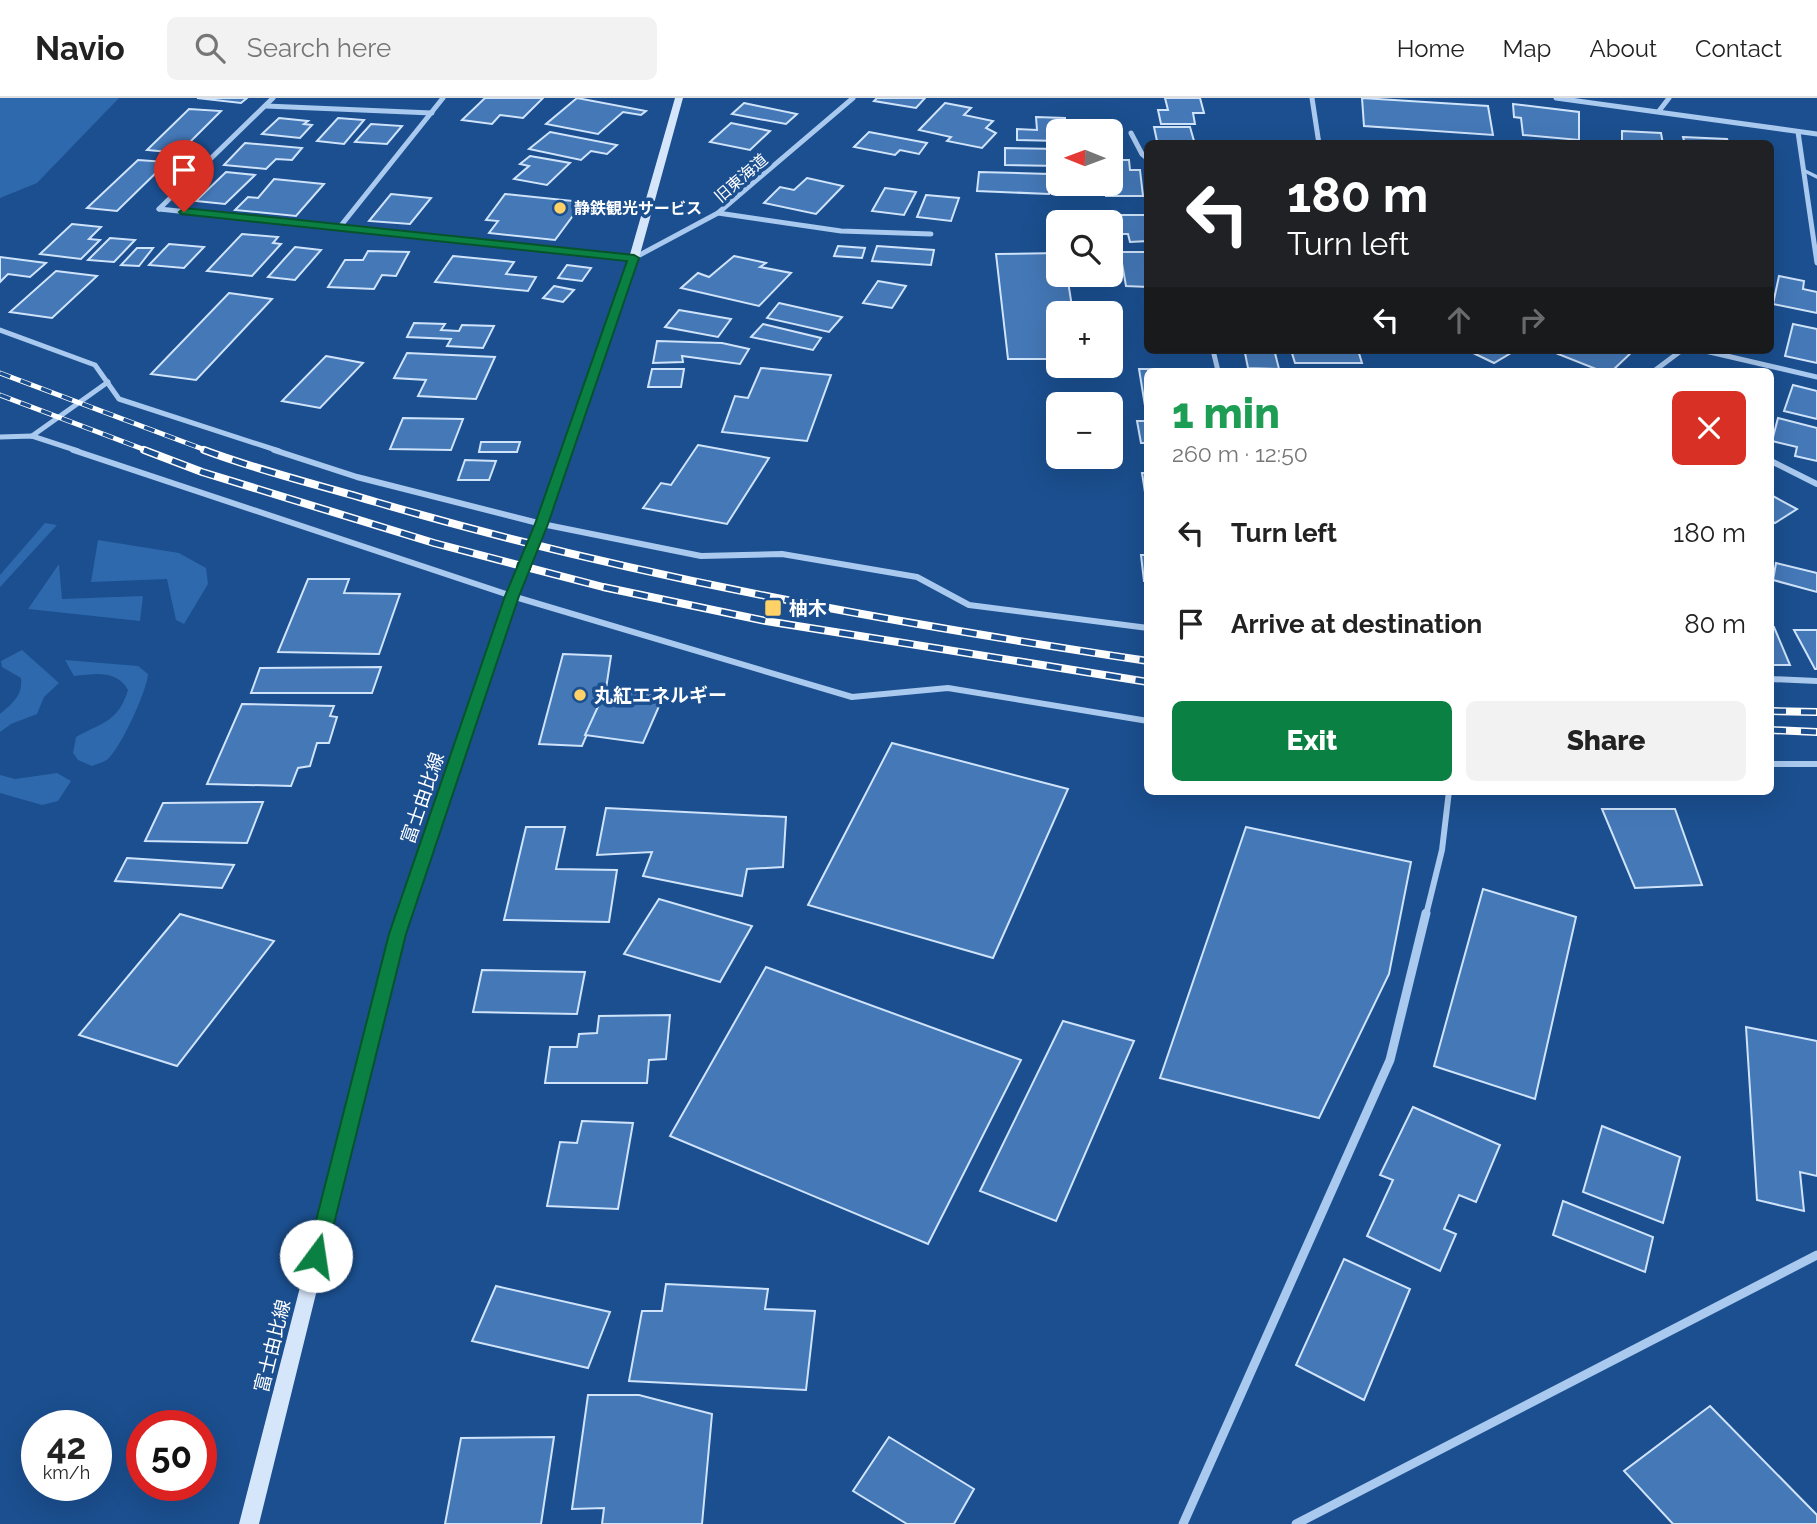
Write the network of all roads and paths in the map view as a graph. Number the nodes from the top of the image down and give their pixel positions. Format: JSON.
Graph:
{"nodes":[{"id":1,"x":273,"y":98,"type":"edge"},
{"id":2,"x":443,"y":98,"type":"edge"},
{"id":3,"x":679,"y":98,"type":"edge"},
{"id":4,"x":853,"y":98,"type":"edge"},
{"id":5,"x":1312,"y":98,"type":"edge"},
{"id":6,"x":1556,"y":98,"type":"edge"},
{"id":7,"x":1669,"y":98,"type":"edge"},
{"id":8,"x":266,"y":106,"type":"junction"},
{"id":9,"x":1659,"y":111,"type":"junction"},
{"id":10,"x":432,"y":113,"type":"junction"},
{"id":11,"x":1798,"y":132,"type":"junction"},
{"id":12,"x":1131,"y":133,"type":"dead end"},
{"id":13,"x":1817,"y":134,"type":"edge"},
{"id":14,"x":1318,"y":140,"type":"edge"},
{"id":15,"x":1144,"y":156,"type":"edge"},
{"id":16,"x":1803,"y":170,"type":"junction"},
{"id":17,"x":1817,"y":177,"type":"edge"},
{"id":18,"x":718,"y":213,"type":"junction"},
{"id":19,"x":339,"y":228,"type":"junction"},
{"id":20,"x":931,"y":234,"type":"dead end"},
{"id":21,"x":634,"y":258,"type":"junction"},
{"id":22,"x":1817,"y":263,"type":"edge"},
{"id":23,"x":0,"y":330,"type":"edge"},
{"id":24,"x":1677,"y":354,"type":"edge"},
{"id":25,"x":1718,"y":354,"type":"edge"},
{"id":26,"x":1658,"y":368,"type":"edge"},
{"id":27,"x":1817,"y":377,"type":"edge"},
{"id":28,"x":108,"y":382,"type":"junction"},
{"id":29,"x":32,"y":436,"type":"junction"},
{"id":30,"x":0,"y":437,"type":"edge"},
{"id":31,"x":1774,"y":462,"type":"edge"},
{"id":32,"x":1817,"y":484,"type":"edge"},
{"id":33,"x":541,"y":524,"type":"junction"},
{"id":34,"x":512,"y":596,"type":"junction"},
{"id":35,"x":1144,"y":627,"type":"edge"},
{"id":36,"x":1774,"y":679,"type":"edge"},
{"id":37,"x":1817,"y":681,"type":"edge"},
{"id":38,"x":1144,"y":720,"type":"edge"},
{"id":39,"x":1774,"y":764,"type":"edge"},
{"id":40,"x":1817,"y":764,"type":"edge"},
{"id":41,"x":1448,"y":795,"type":"edge"},
{"id":42,"x":1817,"y":1255,"type":"edge"},
{"id":43,"x":249,"y":1524,"type":"edge"},
{"id":44,"x":1183,"y":1524,"type":"edge"},
{"id":45,"x":1296,"y":1524,"type":"edge"}],
"edges":[{"from":1,"to":8,"type":"street"},
{"from":2,"to":10,"type":"street"},
{"from":3,"to":21,"type":"main road","name":"富士由比線"},
{"from":4,"to":18,"type":"street","name":"旧東海道"},
{"from":5,"to":14,"type":"street"},
{"from":6,"to":9,"type":"street"},
{"from":7,"to":9,"type":"street"},
{"from":8,"to":10,"type":"street"},
{"from":8,"to":19,"type":"street"},
{"from":9,"to":11,"type":"street"},
{"from":10,"to":19,"type":"street"},
{"from":11,"to":13,"type":"street"},
{"from":11,"to":16,"type":"street"},
{"from":12,"to":15,"type":"street"},
{"from":16,"to":17,"type":"lane"},
{"from":16,"to":22,"type":"street"},
{"from":18,"to":20,"type":"street"},
{"from":18,"to":21,"type":"street","name":"旧東海道"},
{"from":19,"to":21,"type":"street"},
{"from":21,"to":33,"type":"main road","name":"富士由比線"},
{"from":23,"to":28,"type":"street"},
{"from":24,"to":26,"type":"street"},
{"from":25,"to":27,"type":"street"},
{"from":28,"to":29,"type":"street"},
{"from":28,"to":33,"type":"street"},
{"from":29,"to":30,"type":"street"},
{"from":29,"to":34,"type":"street"},
{"from":31,"to":32,"type":"street"},
{"from":33,"to":34,"type":"main road","name":"富士由比線"},
{"from":33,"to":35,"type":"street"},
{"from":34,"to":38,"type":"street"},
{"from":34,"to":43,"type":"main road","name":"富士由比線"},
{"from":36,"to":37,"type":"street"},
{"from":39,"to":40,"type":"street"},
{"from":41,"to":44,"type":"street"},
{"from":42,"to":45,"type":"street"}]}
